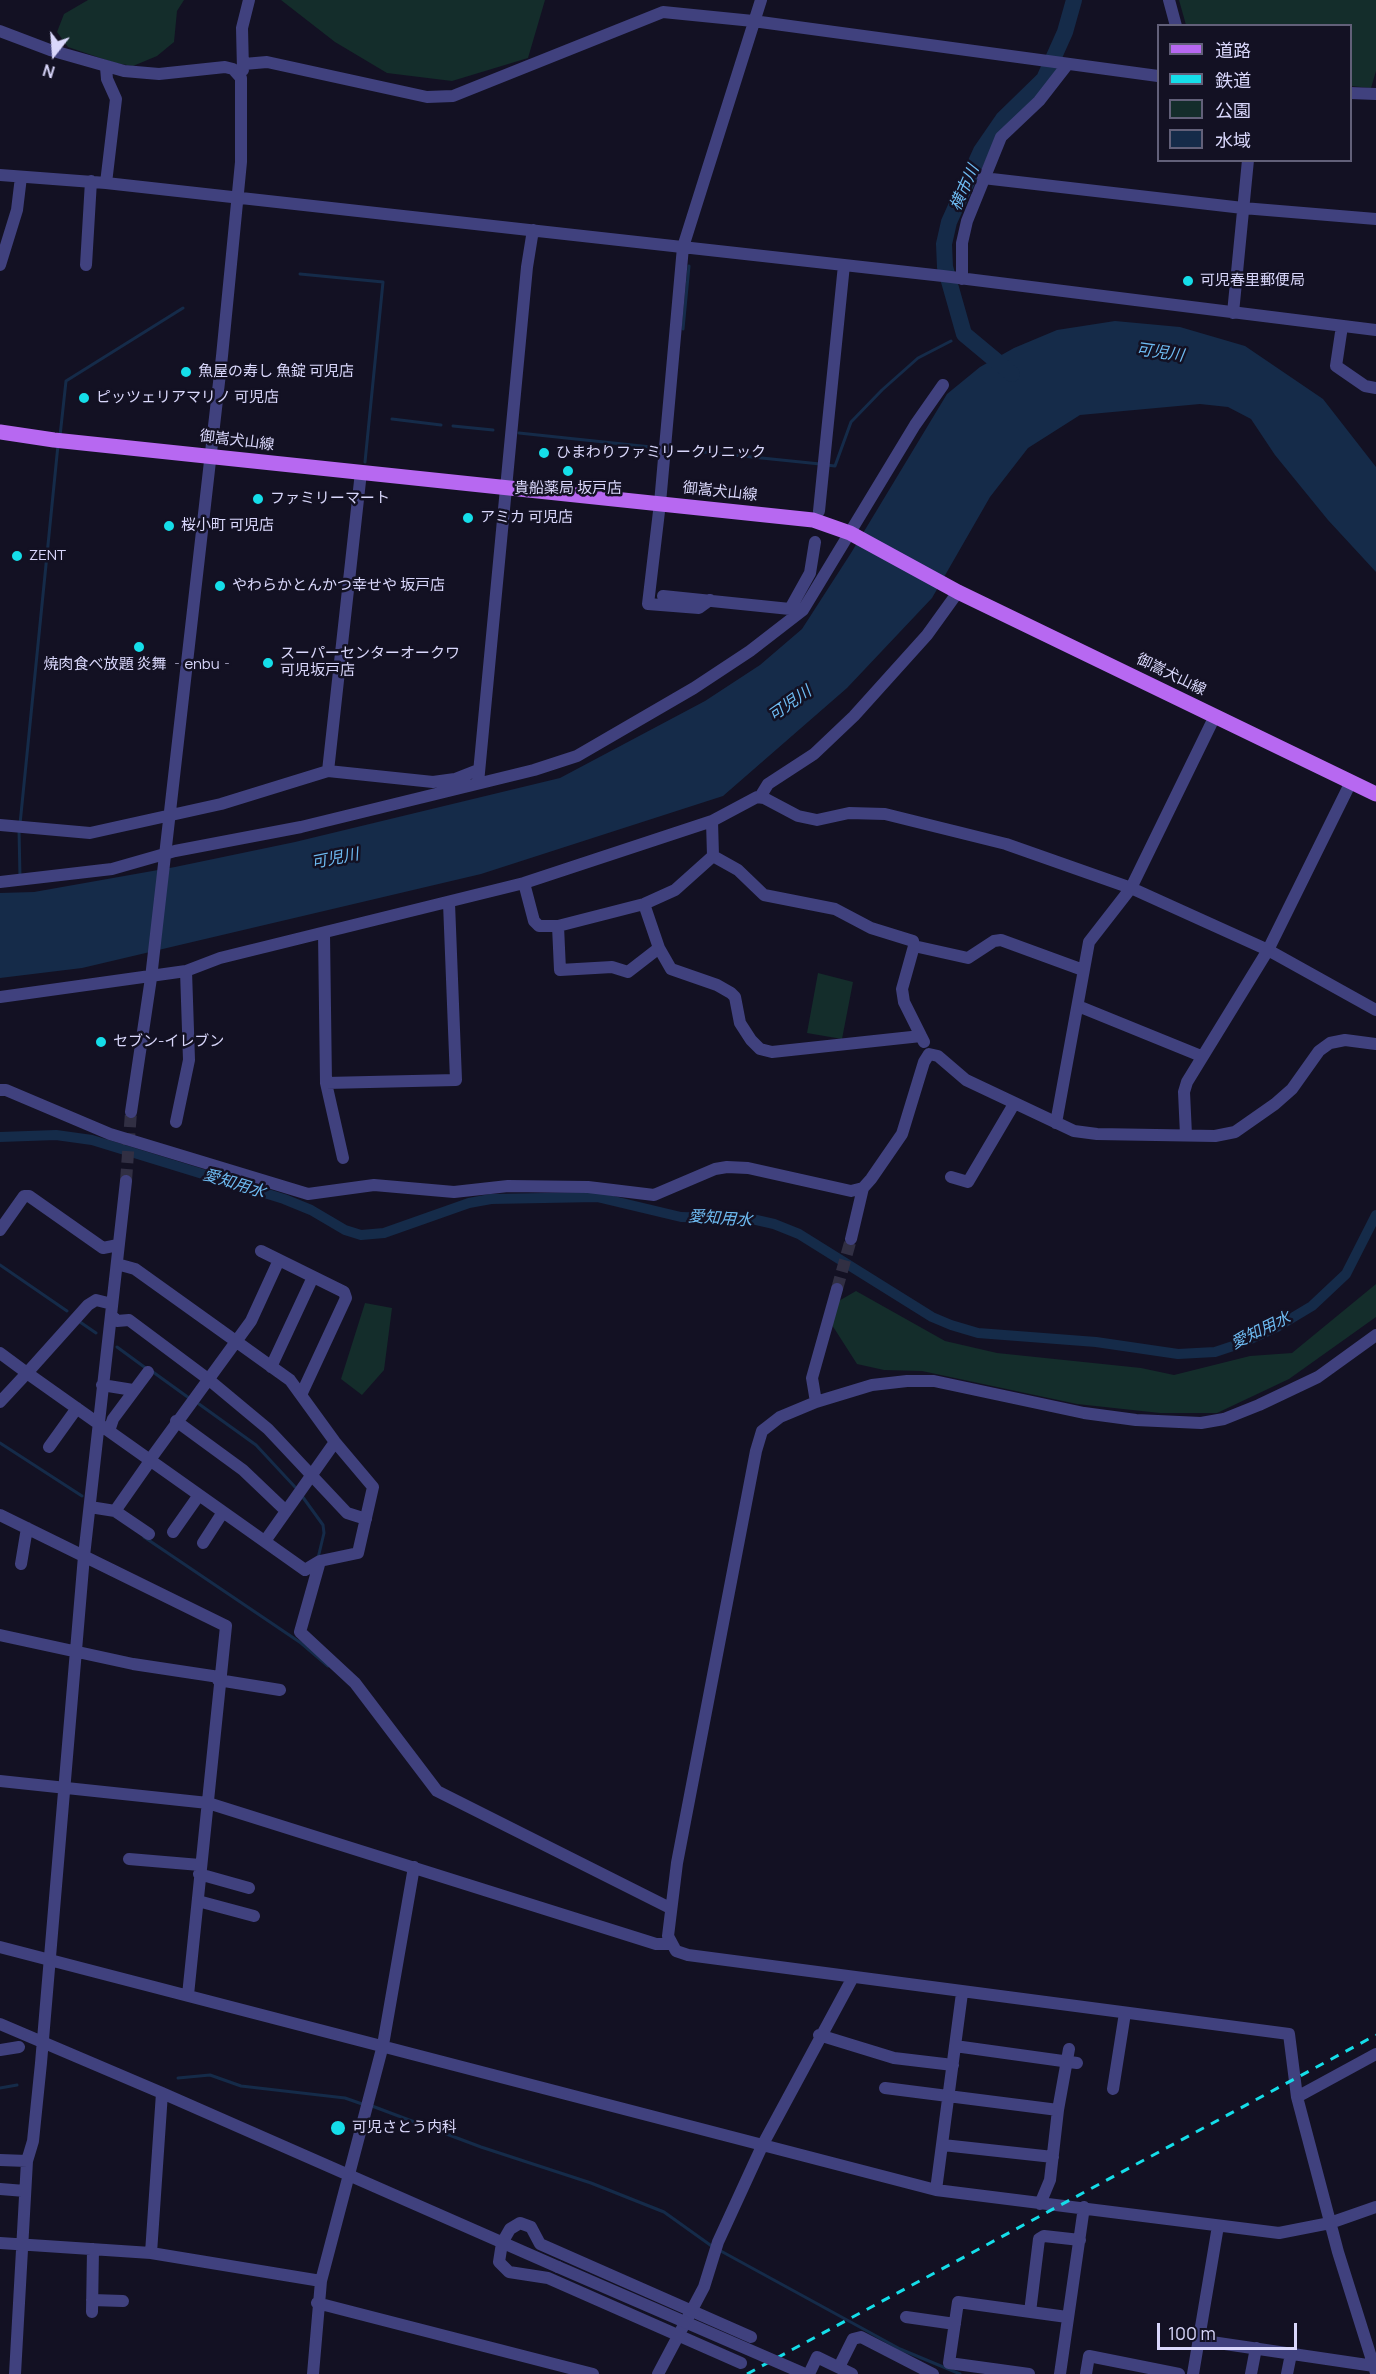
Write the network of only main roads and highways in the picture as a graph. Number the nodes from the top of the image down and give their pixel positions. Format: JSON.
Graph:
{"nodes":[{"id":1,"x":0,"y":432,"type":"edge"},
{"id":2,"x":1376,"y":794,"type":"edge"}],
"edges":[{"from":1,"to":2,"type":"main road","name":"御嵩犬山線"}]}
